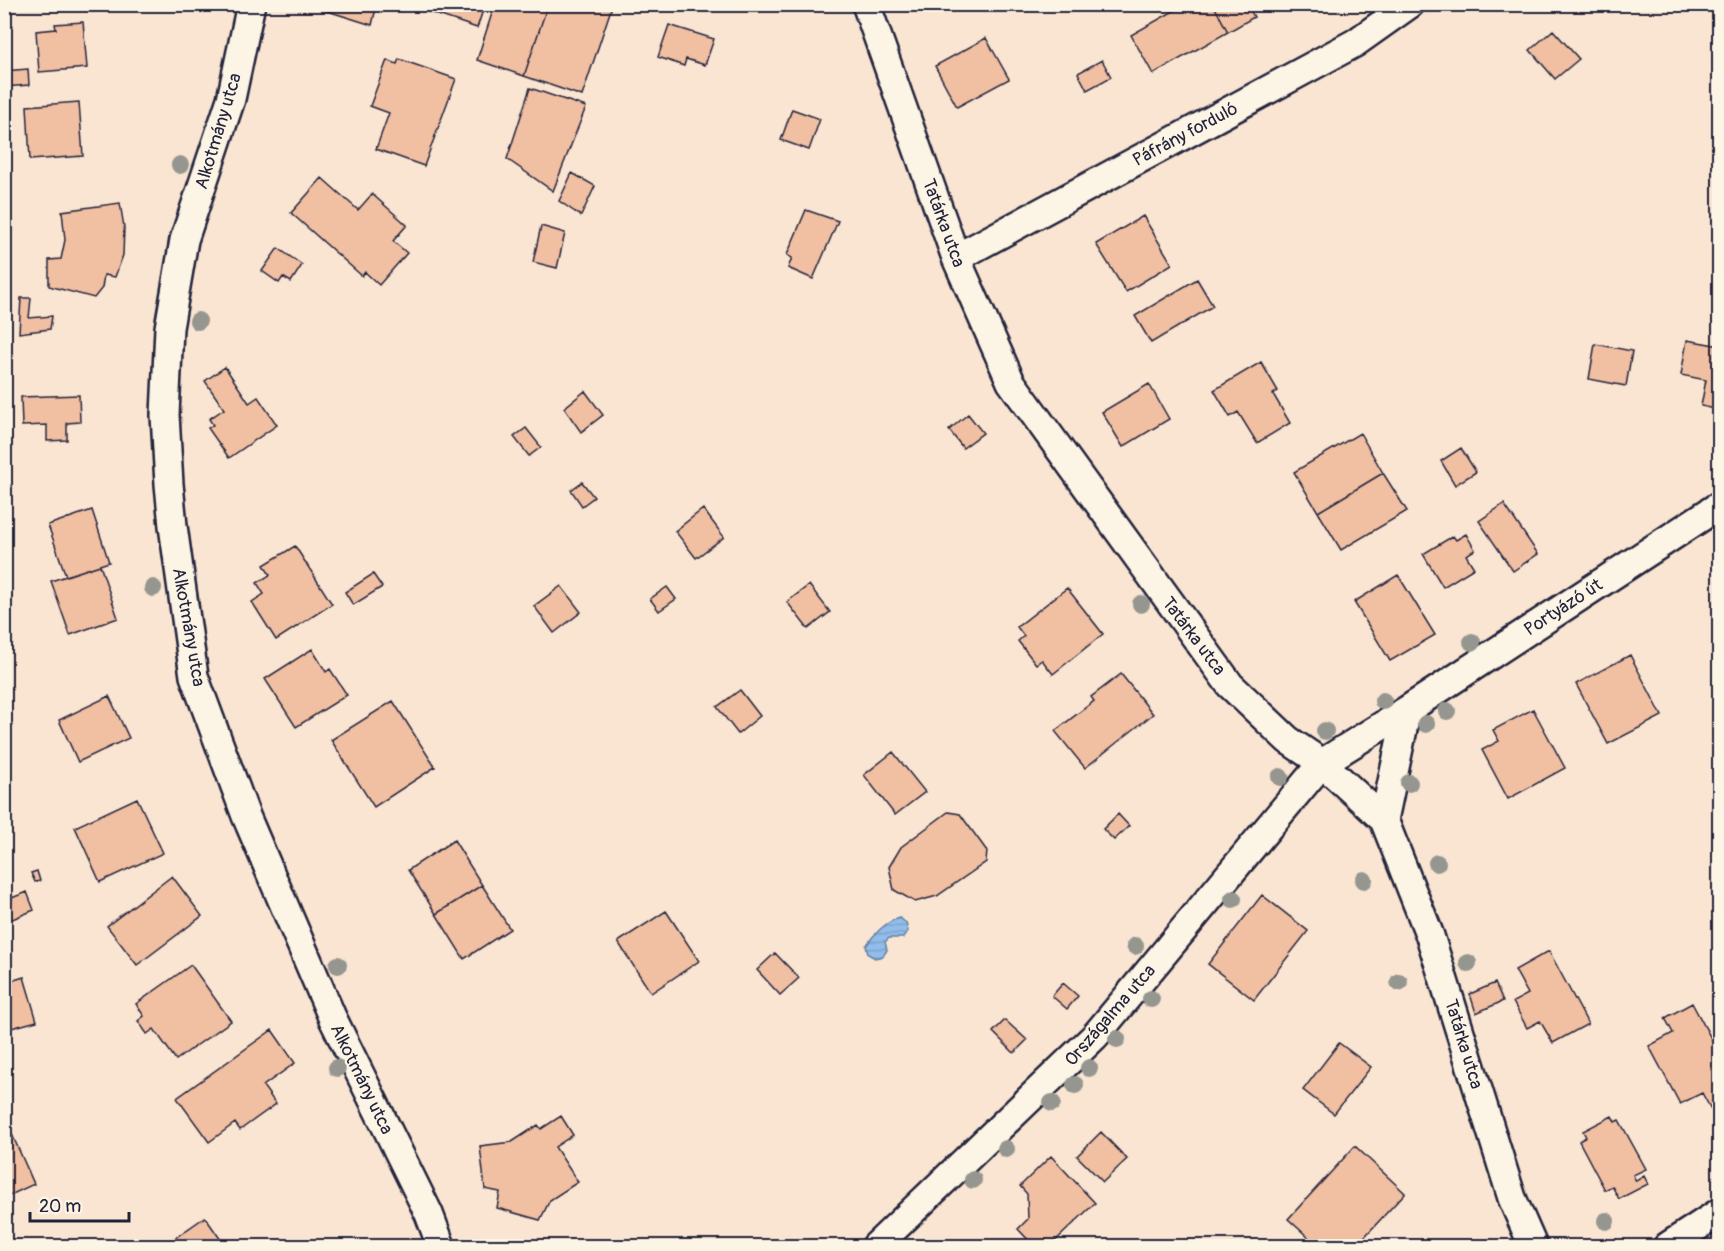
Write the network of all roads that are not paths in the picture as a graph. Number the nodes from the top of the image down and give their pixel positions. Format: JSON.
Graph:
{"nodes":[{"id":1,"x":251,"y":4,"type":"edge"},
{"id":2,"x":866,"y":4,"type":"edge"},
{"id":3,"x":1410,"y":4,"type":"edge"},
{"id":4,"x":956,"y":258,"type":"junction"},
{"id":5,"x":1719,"y":505,"type":"edge"},
{"id":6,"x":1407,"y":710,"type":"junction"},
{"id":7,"x":1322,"y":763,"type":"junction"},
{"id":8,"x":1384,"y":820,"type":"junction"},
{"id":9,"x":1719,"y":1212,"type":"edge"},
{"id":10,"x":441,"y":1246,"type":"edge"},
{"id":11,"x":876,"y":1246,"type":"edge"},
{"id":12,"x":1533,"y":1246,"type":"edge"},
{"id":13,"x":1668,"y":1246,"type":"edge"}],
"edges":[{"from":1,"to":10,"type":"street","name":"Alkotmány utca"},
{"from":2,"to":4,"type":"street","name":"Tatárka utca"},
{"from":3,"to":4,"type":"street","name":"Páfrány forduló"},
{"from":4,"to":7,"type":"street","name":"Tatárka utca"},
{"from":5,"to":6,"type":"street","name":"Portyázó út"},
{"from":6,"to":7,"type":"street","name":"Portyázó út"},
{"from":6,"to":8,"type":"street"},
{"from":7,"to":8,"type":"street","name":"Tatárka utca"},
{"from":7,"to":11,"type":"street","name":"Országalma utca"},
{"from":8,"to":12,"type":"street","name":"Tatárka utca"},
{"from":9,"to":13,"type":"street"}]}
